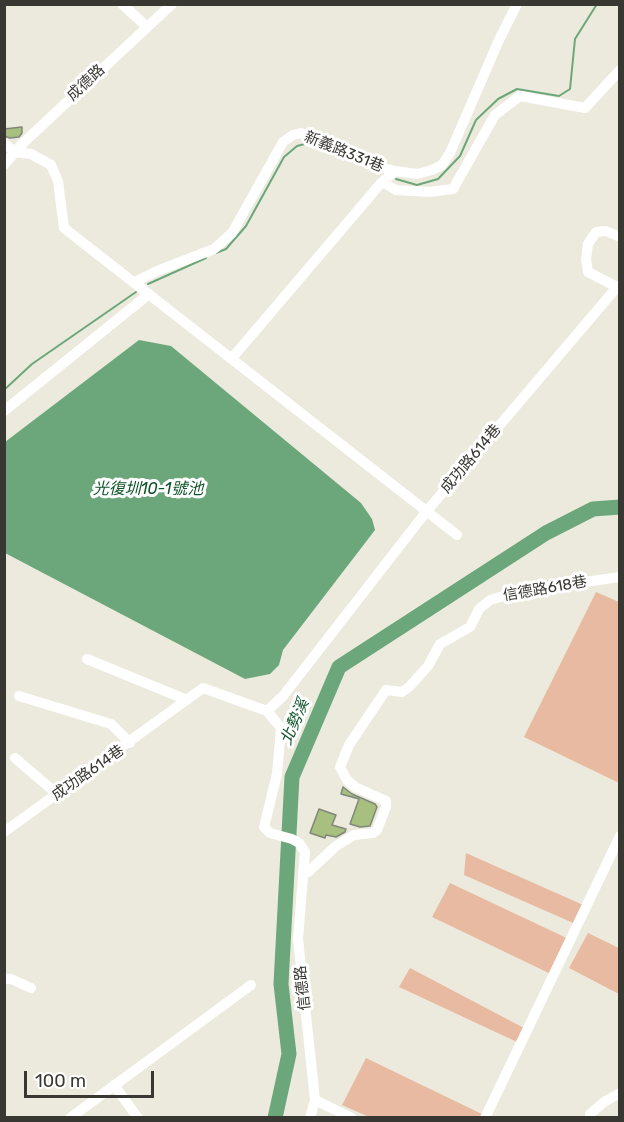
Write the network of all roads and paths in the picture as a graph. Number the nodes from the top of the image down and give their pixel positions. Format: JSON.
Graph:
{"nodes":[{"id":1,"x":122,"y":4,"type":"edge"},
{"id":2,"x":172,"y":4,"type":"edge"},
{"id":3,"x":517,"y":4,"type":"edge"},
{"id":4,"x":147,"y":27,"type":"junction"},
{"id":5,"x":620,"y":70,"type":"edge"},
{"id":6,"x":4,"y":143,"type":"edge"},
{"id":7,"x":15,"y":152,"type":"junction"},
{"id":8,"x":4,"y":165,"type":"edge"},
{"id":9,"x":395,"y":171,"type":"junction"},
{"id":10,"x":382,"y":182,"type":"junction"},
{"id":11,"x":620,"y":237,"type":"edge"},
{"id":12,"x":135,"y":282,"type":"junction"},
{"id":13,"x":149,"y":294,"type":"junction"},
{"id":14,"x":232,"y":358,"type":"junction"},
{"id":15,"x":4,"y":411,"type":"edge"},
{"id":16,"x":426,"y":512,"type":"junction"},
{"id":17,"x":457,"y":536,"type":"dead end"},
{"id":18,"x":620,"y":577,"type":"edge"},
{"id":19,"x":87,"y":659,"type":"dead end"},
{"id":20,"x":19,"y":696,"type":"dead end"},
{"id":21,"x":187,"y":700,"type":"junction"},
{"id":22,"x":267,"y":711,"type":"junction"},
{"id":23,"x":130,"y":743,"type":"junction"},
{"id":24,"x":15,"y":758,"type":"dead end"},
{"id":25,"x":57,"y":794,"type":"junction"},
{"id":26,"x":4,"y":832,"type":"edge"},
{"id":27,"x":620,"y":836,"type":"edge"},
{"id":28,"x":304,"y":872,"type":"junction"},
{"id":29,"x":4,"y":979,"type":"edge"},
{"id":30,"x":251,"y":985,"type":"dead end"},
{"id":31,"x":31,"y":988,"type":"dead end"},
{"id":32,"x":114,"y":1085,"type":"junction"},
{"id":33,"x":620,"y":1094,"type":"edge"},
{"id":34,"x":315,"y":1100,"type":"junction"},
{"id":35,"x":590,"y":1114,"type":"dead end"},
{"id":36,"x":70,"y":1118,"type":"edge"},
{"id":37,"x":138,"y":1118,"type":"edge"},
{"id":38,"x":310,"y":1118,"type":"edge"},
{"id":39,"x":352,"y":1118,"type":"edge"},
{"id":40,"x":485,"y":1118,"type":"edge"}],
"edges":[{"from":1,"to":4,"type":"street"},
{"from":2,"to":4,"type":"street","name":"成德路"},
{"from":3,"to":9,"type":"street","name":"新義路331巷"},
{"from":4,"to":7,"type":"street","name":"成德路"},
{"from":5,"to":10,"type":"street"},
{"from":6,"to":7,"type":"street"},
{"from":7,"to":8,"type":"street","name":"成德路"},
{"from":7,"to":12,"type":"street"},
{"from":9,"to":10,"type":"street"},
{"from":9,"to":12,"type":"street","name":"新義路331巷"},
{"from":10,"to":14,"type":"street"},
{"from":11,"to":16,"type":"street","name":"成功路614巷"},
{"from":12,"to":13,"type":"street"},
{"from":13,"to":14,"type":"street"},
{"from":13,"to":15,"type":"street"},
{"from":14,"to":16,"type":"street"},
{"from":16,"to":17,"type":"street"},
{"from":16,"to":22,"type":"street","name":"成功路614巷"},
{"from":18,"to":28,"type":"street","name":"信德路618巷"},
{"from":19,"to":21,"type":"street"},
{"from":20,"to":23,"type":"street"},
{"from":21,"to":22,"type":"street","name":"成功路614巷"},
{"from":21,"to":23,"type":"street","name":"成功路614巷"},
{"from":22,"to":28,"type":"street","name":"信德路"},
{"from":23,"to":25,"type":"street","name":"成功路614巷"},
{"from":24,"to":25,"type":"street"},
{"from":25,"to":26,"type":"street","name":"成功路614巷"},
{"from":27,"to":40,"type":"street"},
{"from":28,"to":34,"type":"street","name":"信德路"},
{"from":29,"to":31,"type":"street"},
{"from":30,"to":32,"type":"street"},
{"from":32,"to":36,"type":"street"},
{"from":32,"to":37,"type":"street"},
{"from":33,"to":35,"type":"street"},
{"from":34,"to":38,"type":"street"},
{"from":34,"to":39,"type":"street"}]}
